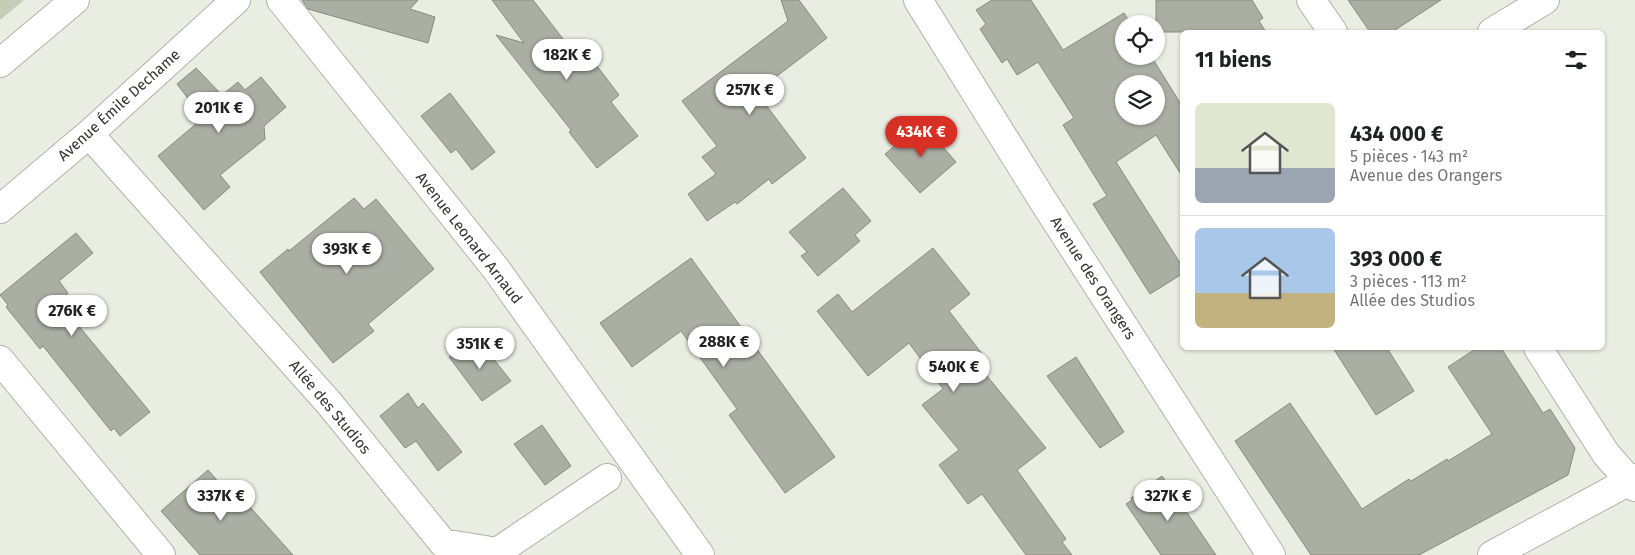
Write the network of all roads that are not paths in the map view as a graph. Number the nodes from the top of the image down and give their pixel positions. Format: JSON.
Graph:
{"nodes":[{"id":1,"x":75,"y":0,"type":"edge"},
{"id":2,"x":236,"y":0,"type":"edge"},
{"id":3,"x":281,"y":0,"type":"edge"},
{"id":4,"x":918,"y":0,"type":"edge"},
{"id":5,"x":1311,"y":0,"type":"edge"},
{"id":6,"x":1545,"y":0,"type":"edge"},
{"id":7,"x":1332,"y":30,"type":"edge"},
{"id":8,"x":1495,"y":30,"type":"edge"},
{"id":9,"x":0,"y":63,"type":"edge"},
{"id":10,"x":89,"y":134,"type":"junction"},
{"id":11,"x":0,"y":209,"type":"edge"},
{"id":12,"x":1539,"y":350,"type":"edge"},
{"id":13,"x":0,"y":360,"type":"edge"},
{"id":14,"x":607,"y":478,"type":"dead end"},
{"id":15,"x":1633,"y":482,"type":"edge"},
{"id":16,"x":161,"y":555,"type":"edge"},
{"id":17,"x":700,"y":555,"type":"edge"},
{"id":18,"x":1271,"y":555,"type":"edge"},
{"id":19,"x":1492,"y":555,"type":"edge"}],
"edges":[{"from":1,"to":9,"type":"street"},
{"from":2,"to":10,"type":"street","name":"Avenue Émile Dechame"},
{"from":3,"to":17,"type":"street","name":"Avenue Leonard Arnaud"},
{"from":4,"to":18,"type":"street","name":"Avenue des Orangers"},
{"from":5,"to":7,"type":"street"},
{"from":6,"to":8,"type":"street"},
{"from":10,"to":11,"type":"street","name":"Avenue Émile Dechame"},
{"from":10,"to":14,"type":"street","name":"Allée des Studios"},
{"from":12,"to":15,"type":"street"},
{"from":13,"to":16,"type":"street"},
{"from":15,"to":19,"type":"street"}]}
